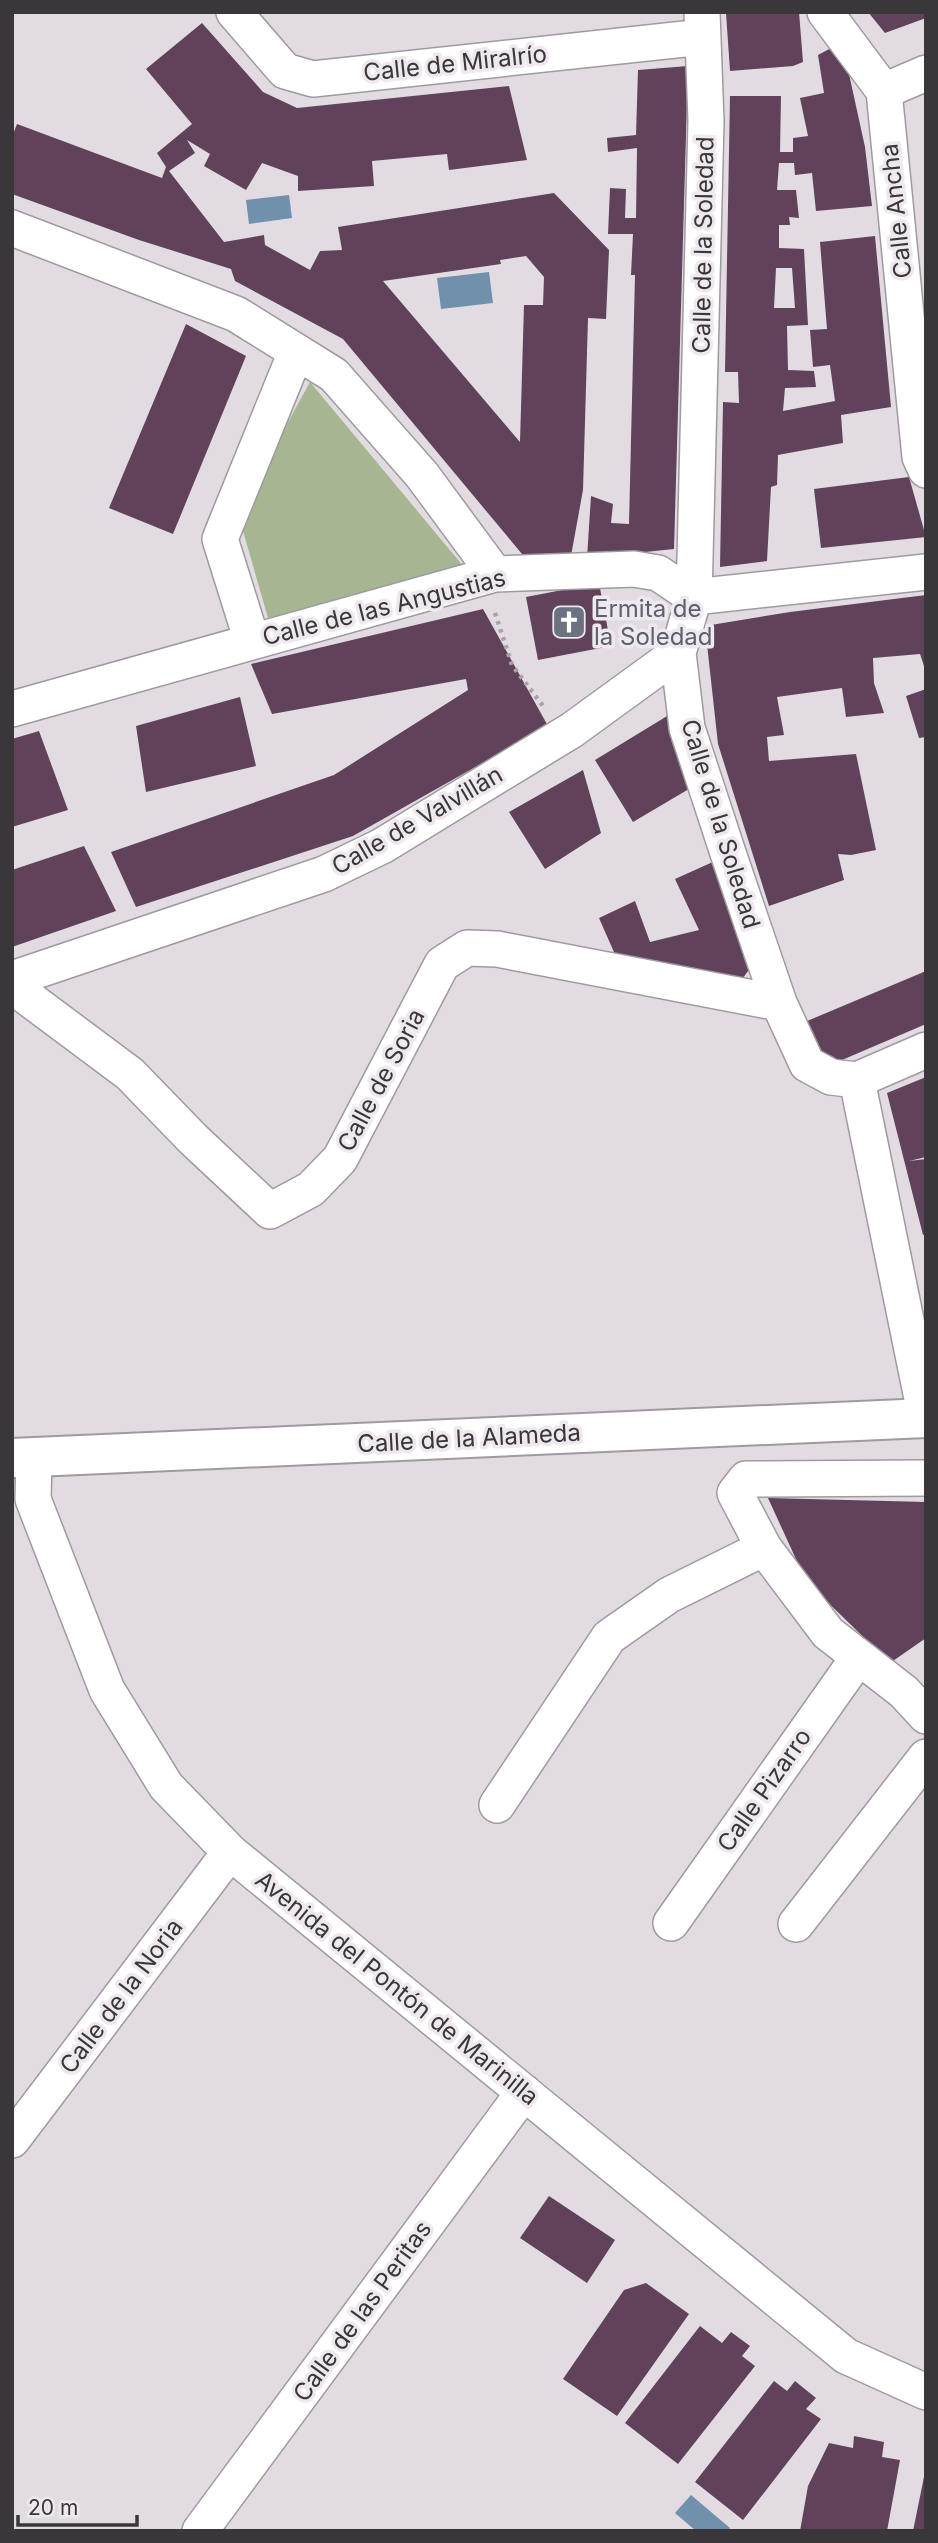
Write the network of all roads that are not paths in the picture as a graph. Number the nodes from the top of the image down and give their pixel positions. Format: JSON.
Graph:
{"nodes":[{"id":1,"x":234,"y":12,"type":"edge"},
{"id":2,"x":825,"y":12,"type":"edge"},
{"id":3,"x":703,"y":24,"type":"edge"},
{"id":4,"x":926,"y":73,"type":"edge"},
{"id":5,"x":884,"y":91,"type":"junction"},
{"id":6,"x":12,"y":228,"type":"edge"},
{"id":7,"x":296,"y":352,"type":"junction"},
{"id":8,"x":920,"y":384,"type":"edge"},
{"id":9,"x":926,"y":470,"type":"edge"},
{"id":10,"x":926,"y":572,"type":"edge"},
{"id":11,"x":489,"y":575,"type":"junction"},
{"id":12,"x":694,"y":597,"type":"junction"},
{"id":13,"x":252,"y":641,"type":"junction"},
{"id":14,"x":678,"y":653,"type":"junction"},
{"id":15,"x":12,"y":709,"type":"edge"},
{"id":16,"x":12,"y":979,"type":"edge"},
{"id":17,"x":12,"y":986,"type":"edge"},
{"id":18,"x":779,"y":1003,"type":"junction"},
{"id":19,"x":926,"y":1050,"type":"edge"},
{"id":20,"x":857,"y":1080,"type":"junction"},
{"id":21,"x":926,"y":1418,"type":"edge"},
{"id":22,"x":23,"y":1458,"type":"edge"},
{"id":23,"x":926,"y":1478,"type":"edge"},
{"id":24,"x":22,"y":1511,"type":"edge"},
{"id":25,"x":764,"y":1548,"type":"junction"},
{"id":26,"x":858,"y":1658,"type":"junction"},
{"id":27,"x":918,"y":1693,"type":"edge"},
{"id":28,"x":926,"y":1757,"type":"edge"},
{"id":29,"x":497,"y":1805,"type":"dead end"},
{"id":30,"x":230,"y":1852,"type":"junction"},
{"id":31,"x":671,"y":1923,"type":"dead end"},
{"id":32,"x":796,"y":1924,"type":"dead end"},
{"id":33,"x":524,"y":2092,"type":"junction"},
{"id":34,"x":12,"y":2140,"type":"edge"},
{"id":35,"x":926,"y":2392,"type":"edge"},
{"id":36,"x":200,"y":2531,"type":"edge"}],
"edges":[{"from":1,"to":3,"type":"street","name":"Calle de Miralrío"},
{"from":2,"to":5,"type":"street"},
{"from":3,"to":12,"type":"street","name":"Calle de la Soledad"},
{"from":4,"to":5,"type":"street"},
{"from":5,"to":8,"type":"street","name":"Calle Ancha"},
{"from":6,"to":7,"type":"street"},
{"from":7,"to":11,"type":"street"},
{"from":7,"to":13,"type":"street"},
{"from":8,"to":9,"type":"street","name":"Calle Ancha"},
{"from":10,"to":12,"type":"street"},
{"from":11,"to":12,"type":"street","name":"Calle de las Angustias"},
{"from":11,"to":13,"type":"street","name":"Calle de las Angustias"},
{"from":12,"to":14,"type":"street","name":"Calle de la Soledad"},
{"from":13,"to":15,"type":"street","name":"Calle de las Angustias"},
{"from":14,"to":16,"type":"street","name":"Calle de Valvillán"},
{"from":14,"to":18,"type":"street","name":"Calle de la Soledad"},
{"from":17,"to":18,"type":"street","name":"Calle de Soria"},
{"from":18,"to":20,"type":"street","name":"Calle de la Soledad"},
{"from":19,"to":20,"type":"street"},
{"from":20,"to":21,"type":"street"},
{"from":21,"to":22,"type":"street","name":"Calle de la Alameda"},
{"from":22,"to":24,"type":"street","name":"Avenida del Pontón de Marinilla"},
{"from":23,"to":25,"type":"street"},
{"from":24,"to":30,"type":"street","name":"Avenida del Pontón de Marinilla"},
{"from":25,"to":26,"type":"street"},
{"from":25,"to":29,"type":"street"},
{"from":26,"to":27,"type":"street"},
{"from":26,"to":31,"type":"street","name":"Calle Pizarro"},
{"from":28,"to":32,"type":"street"},
{"from":30,"to":33,"type":"street","name":"Avenida del Pontón de Marinilla"},
{"from":30,"to":34,"type":"street","name":"Calle de la Noria"},
{"from":33,"to":35,"type":"street","name":"Avenida del Pontón de Marinilla"},
{"from":33,"to":36,"type":"street","name":"Calle de las Peritas"}]}
